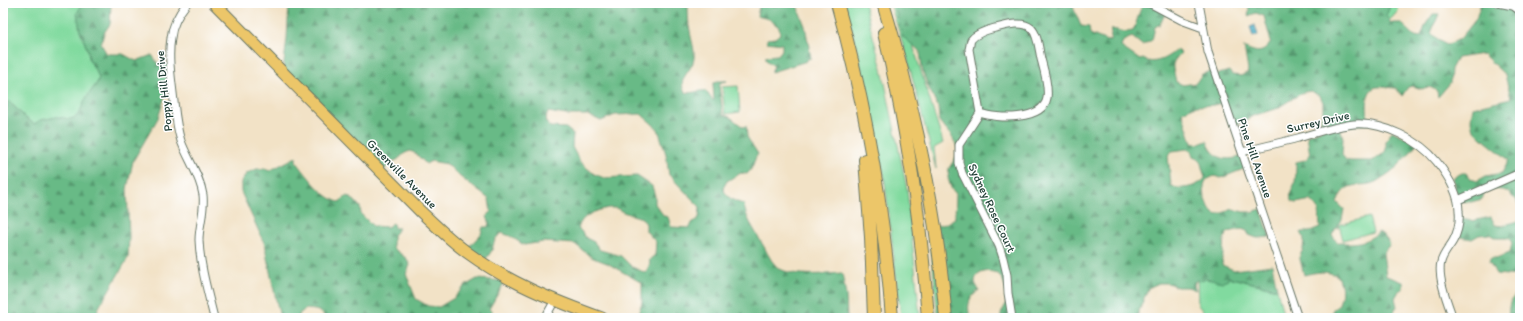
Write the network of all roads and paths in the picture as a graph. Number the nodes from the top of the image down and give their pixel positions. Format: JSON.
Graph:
{"nodes":[{"id":1,"x":187,"y":3,"type":"edge"},
{"id":2,"x":214,"y":3,"type":"edge"},
{"id":3,"x":837,"y":3,"type":"edge"},
{"id":4,"x":876,"y":3,"type":"edge"},
{"id":5,"x":883,"y":3,"type":"edge"},
{"id":6,"x":1149,"y":3,"type":"edge"},
{"id":7,"x":1199,"y":3,"type":"edge"},
{"id":8,"x":1498,"y":3,"type":"edge"},
{"id":9,"x":1520,"y":11,"type":"edge"},
{"id":10,"x":1203,"y":28,"type":"junction"},
{"id":11,"x":862,"y":103,"type":"junction"},
{"id":12,"x":980,"y":113,"type":"junction"},
{"id":13,"x":1242,"y":152,"type":"junction"},
{"id":14,"x":1520,"y":173,"type":"edge"},
{"id":15,"x":1458,"y":200,"type":"junction"},
{"id":16,"x":555,"y":300,"type":"junction"},
{"id":17,"x":214,"y":318,"type":"edge"},
{"id":18,"x":545,"y":318,"type":"edge"},
{"id":19,"x":602,"y":318,"type":"edge"},
{"id":20,"x":874,"y":318,"type":"edge"},
{"id":21,"x":892,"y":318,"type":"edge"},
{"id":22,"x":928,"y":318,"type":"edge"},
{"id":23,"x":946,"y":318,"type":"edge"},
{"id":24,"x":1012,"y":318,"type":"edge"},
{"id":25,"x":1298,"y":318,"type":"edge"},
{"id":26,"x":1453,"y":318,"type":"edge"}],
"edges":[{"from":1,"to":17,"type":"street","name":"Poppy Hill Drive"},
{"from":2,"to":16,"type":"main road","name":"Greenville Avenue"},
{"from":3,"to":11,"type":"highway"},
{"from":4,"to":22,"type":"highway"},
{"from":5,"to":23,"type":"highway"},
{"from":6,"to":10,"type":"street"},
{"from":7,"to":10,"type":"street","name":"Pine Hill Avenue"},
{"from":8,"to":9,"type":"street"},
{"from":10,"to":13,"type":"street","name":"Pine Hill Avenue"},
{"from":11,"to":20,"type":"highway"},
{"from":11,"to":21,"type":"highway"},
{"from":12,"to":12,"type":"street"},
{"from":12,"to":24,"type":"street","name":"Sydney Rose Court"},
{"from":13,"to":15,"type":"street","name":"Surrey Drive"},
{"from":13,"to":25,"type":"street","name":"Pine Hill Avenue"},
{"from":14,"to":15,"type":"street"},
{"from":15,"to":26,"type":"street","name":"Surrey Drive"},
{"from":16,"to":18,"type":"street"},
{"from":16,"to":19,"type":"main road","name":"Greenville Avenue"}]}
